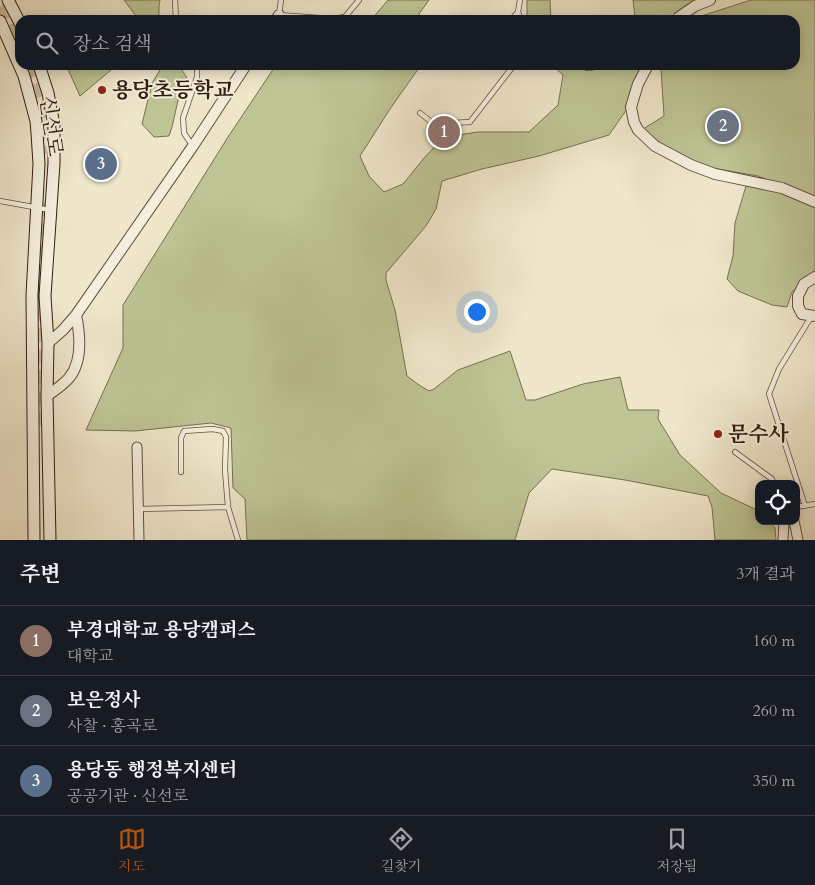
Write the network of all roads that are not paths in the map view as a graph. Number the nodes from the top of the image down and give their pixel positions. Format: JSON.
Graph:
{"nodes":[{"id":1,"x":8,"y":0,"type":"edge"},
{"id":2,"x":175,"y":0,"type":"edge"},
{"id":3,"x":281,"y":0,"type":"edge"},
{"id":4,"x":359,"y":0,"type":"edge"},
{"id":5,"x":520,"y":0,"type":"edge"},
{"id":6,"x":710,"y":0,"type":"edge"},
{"id":7,"x":518,"y":12,"type":"junction"},
{"id":8,"x":16,"y":15,"type":"edge"},
{"id":9,"x":176,"y":15,"type":"edge"},
{"id":10,"x":277,"y":15,"type":"edge"},
{"id":11,"x":347,"y":15,"type":"edge"},
{"id":12,"x":515,"y":15,"type":"edge"},
{"id":13,"x":519,"y":15,"type":"edge"},
{"id":14,"x":682,"y":15,"type":"edge"},
{"id":15,"x":0,"y":21,"type":"edge"},
{"id":16,"x":15,"y":55,"type":"edge"},
{"id":17,"x":21,"y":70,"type":"edge"},
{"id":18,"x":41,"y":70,"type":"edge"},
{"id":19,"x":197,"y":70,"type":"edge"},
{"id":20,"x":243,"y":70,"type":"edge"},
{"id":21,"x":510,"y":70,"type":"edge"},
{"id":22,"x":645,"y":70,"type":"edge"},
{"id":23,"x":420,"y":113,"type":"dead end"},
{"id":24,"x":193,"y":146,"type":"junction"},
{"id":25,"x":0,"y":201,"type":"edge"},
{"id":26,"x":815,"y":202,"type":"edge"},
{"id":27,"x":36,"y":207,"type":"junction"},
{"id":28,"x":51,"y":210,"type":"junction"},
{"id":29,"x":815,"y":277,"type":"edge"},
{"id":30,"x":76,"y":315,"type":"junction"},
{"id":31,"x":813,"y":316,"type":"edge"},
{"id":32,"x":48,"y":343,"type":"junction"},
{"id":33,"x":47,"y":396,"type":"junction"},
{"id":34,"x":136,"y":447,"type":"dead end"},
{"id":35,"x":735,"y":452,"type":"dead end"},
{"id":36,"x":181,"y":472,"type":"dead end"},
{"id":37,"x":772,"y":480,"type":"edge"},
{"id":38,"x":815,"y":504,"type":"edge"},
{"id":39,"x":805,"y":506,"type":"junction"},
{"id":40,"x":228,"y":507,"type":"junction"},
{"id":41,"x":800,"y":507,"type":"edge"},
{"id":42,"x":137,"y":509,"type":"junction"},
{"id":43,"x":784,"y":525,"type":"edge"},
{"id":44,"x":795,"y":525,"type":"edge"},
{"id":45,"x":34,"y":540,"type":"edge"},
{"id":46,"x":50,"y":540,"type":"edge"},
{"id":47,"x":138,"y":540,"type":"edge"},
{"id":48,"x":238,"y":540,"type":"edge"},
{"id":49,"x":783,"y":540,"type":"edge"},
{"id":50,"x":798,"y":540,"type":"edge"}],
"edges":[{"from":1,"to":8,"type":"main road"},
{"from":2,"to":9,"type":"lane"},
{"from":3,"to":10,"type":"lane"},
{"from":4,"to":11,"type":"lane"},
{"from":5,"to":7,"type":"lane"},
{"from":6,"to":14,"type":"street"},
{"from":7,"to":12,"type":"lane"},
{"from":7,"to":13,"type":"lane"},
{"from":15,"to":16,"type":"main road","name":"신선로"},
{"from":17,"to":27,"type":"main road","name":"신선로"},
{"from":18,"to":28,"type":"main road","name":"신선로"},
{"from":19,"to":24,"type":"lane"},
{"from":20,"to":24,"type":"street"},
{"from":21,"to":23,"type":"lane"},
{"from":22,"to":26,"type":"street"},
{"from":24,"to":30,"type":"street"},
{"from":25,"to":27,"type":"lane"},
{"from":27,"to":28,"type":"lane"},
{"from":27,"to":45,"type":"main road","name":"신선로"},
{"from":28,"to":32,"type":"main road","name":"신선로"},
{"from":29,"to":31,"type":"street"},
{"from":30,"to":32,"type":"street"},
{"from":30,"to":33,"type":"street"},
{"from":31,"to":39,"type":"lane"},
{"from":32,"to":33,"type":"main road","name":"신선로"},
{"from":33,"to":46,"type":"main road","name":"신선로"},
{"from":34,"to":42,"type":"street"},
{"from":35,"to":37,"type":"lane"},
{"from":36,"to":40,"type":"lane"},
{"from":38,"to":39,"type":"lane"},
{"from":39,"to":41,"type":"lane"},
{"from":40,"to":42,"type":"lane"},
{"from":40,"to":48,"type":"lane"},
{"from":42,"to":47,"type":"street"},
{"from":43,"to":49,"type":"street"},
{"from":44,"to":50,"type":"street"}]}
